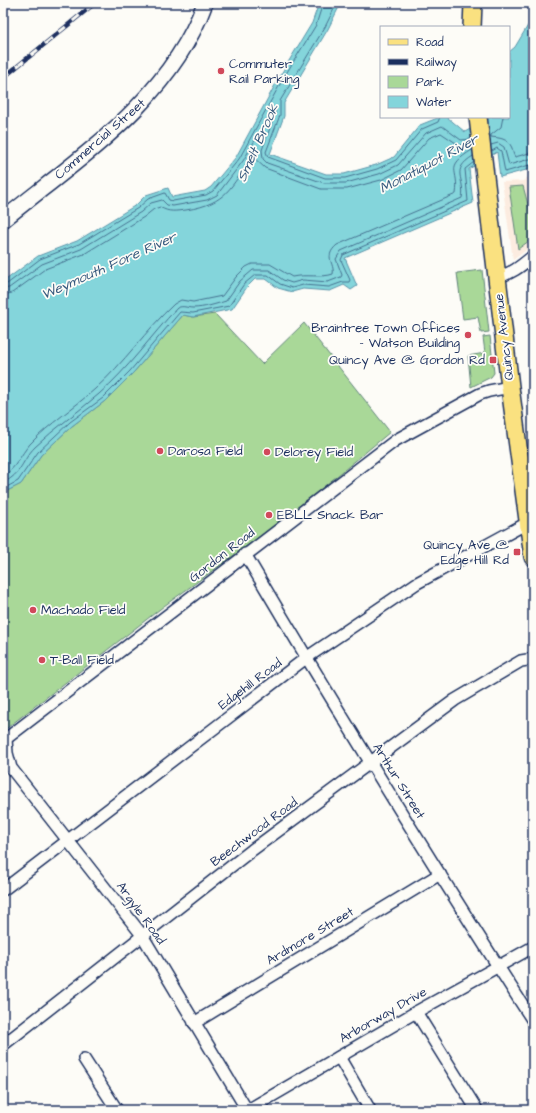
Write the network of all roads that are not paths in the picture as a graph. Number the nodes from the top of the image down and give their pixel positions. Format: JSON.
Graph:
{"nodes":[{"id":1,"x":205,"y":3,"type":"edge"},
{"id":2,"x":473,"y":3,"type":"edge"},
{"id":3,"x":472,"y":26,"type":"edge"},
{"id":4,"x":478,"y":118,"type":"edge"},
{"id":5,"x":3,"y":220,"type":"edge"},
{"id":6,"x":533,"y":256,"type":"edge"},
{"id":7,"x":497,"y":277,"type":"junction"},
{"id":8,"x":510,"y":387,"type":"junction"},
{"id":9,"x":531,"y":521,"type":"edge"},
{"id":10,"x":245,"y":554,"type":"junction"},
{"id":11,"x":533,"y":557,"type":"edge"},
{"id":12,"x":306,"y":658,"type":"junction"},
{"id":13,"x":533,"y":659,"type":"edge"},
{"id":14,"x":5,"y":740,"type":"edge"},
{"id":15,"x":371,"y":762,"type":"junction"},
{"id":16,"x":69,"y":840,"type":"junction"},
{"id":17,"x":440,"y":874,"type":"junction"},
{"id":18,"x":3,"y":890,"type":"edge"},
{"id":19,"x":142,"y":935,"type":"junction"},
{"id":20,"x":533,"y":947,"type":"edge"},
{"id":21,"x":497,"y":967,"type":"junction"},
{"id":22,"x":416,"y":1012,"type":"junction"},
{"id":23,"x":533,"y":1021,"type":"edge"},
{"id":24,"x":194,"y":1023,"type":"junction"},
{"id":25,"x":3,"y":1045,"type":"edge"},
{"id":26,"x":339,"y":1056,"type":"junction"},
{"id":27,"x":84,"y":1059,"type":"dead end"},
{"id":28,"x":117,"y":1110,"type":"edge"},
{"id":29,"x":248,"y":1110,"type":"edge"},
{"id":30,"x":370,"y":1110,"type":"edge"},
{"id":31,"x":477,"y":1110,"type":"edge"}],
"edges":[{"from":1,"to":5,"type":"main road","name":"Commercial Street"},
{"from":2,"to":3,"type":"main road"},
{"from":4,"to":7,"type":"main road","name":"Quincy Avenue"},
{"from":6,"to":7,"type":"street"},
{"from":7,"to":8,"type":"main road","name":"Quincy Avenue"},
{"from":8,"to":9,"type":"main road","name":"Quincy Avenue"},
{"from":8,"to":10,"type":"street","name":"Gordon Road"},
{"from":9,"to":11,"type":"main road","name":"Quincy Avenue"},
{"from":9,"to":12,"type":"street","name":"Edgehill Road"},
{"from":10,"to":12,"type":"street","name":"Arthur Street"},
{"from":10,"to":14,"type":"street","name":"Gordon Road"},
{"from":12,"to":15,"type":"street","name":"Arthur Street"},
{"from":12,"to":16,"type":"street","name":"Edgehill Road"},
{"from":13,"to":15,"type":"street","name":"Beechwood Road"},
{"from":14,"to":16,"type":"street","name":"Argyle Road"},
{"from":15,"to":17,"type":"street","name":"Arthur Street"},
{"from":15,"to":19,"type":"street","name":"Beechwood Road"},
{"from":16,"to":18,"type":"street","name":"Edgehill Road"},
{"from":16,"to":19,"type":"street","name":"Argyle Road"},
{"from":17,"to":21,"type":"street","name":"Arthur Street"},
{"from":17,"to":24,"type":"street","name":"Ardmore Street"},
{"from":19,"to":24,"type":"street","name":"Argyle Road"},
{"from":19,"to":25,"type":"street","name":"Beechwood Road"},
{"from":20,"to":21,"type":"street","name":"Arborway Drive"},
{"from":21,"to":22,"type":"street","name":"Arborway Drive"},
{"from":21,"to":23,"type":"street","name":"Arthur Street"},
{"from":22,"to":26,"type":"street","name":"Arborway Drive"},
{"from":22,"to":31,"type":"street"},
{"from":24,"to":29,"type":"street","name":"Argyle Road"},
{"from":26,"to":29,"type":"street","name":"Arborway Drive"},
{"from":26,"to":30,"type":"street"},
{"from":27,"to":28,"type":"street"}]}
